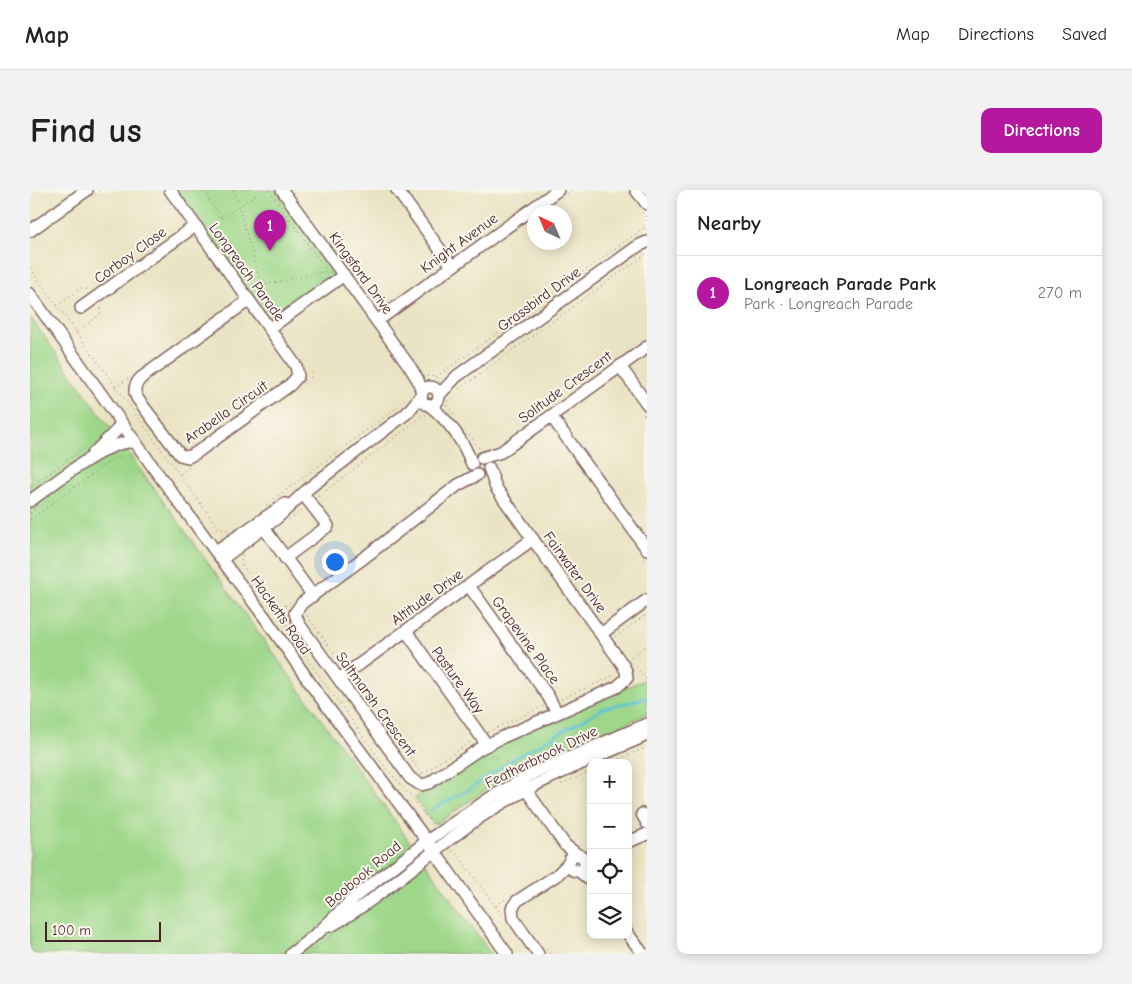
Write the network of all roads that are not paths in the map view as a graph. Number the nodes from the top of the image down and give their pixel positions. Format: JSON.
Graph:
{"nodes":[{"id":1,"x":87,"y":190,"type":"edge"},
{"id":2,"x":170,"y":190,"type":"edge"},
{"id":3,"x":282,"y":190,"type":"edge"},
{"id":4,"x":558,"y":190,"type":"edge"},
{"id":5,"x":636,"y":190,"type":"edge"},
{"id":6,"x":399,"y":191,"type":"edge"},
{"id":7,"x":647,"y":205,"type":"edge"},
{"id":8,"x":198,"y":229,"type":"junction"},
{"id":9,"x":30,"y":231,"type":"edge"},
{"id":10,"x":646,"y":232,"type":"edge"},
{"id":11,"x":644,"y":247,"type":"edge"},
{"id":12,"x":452,"y":266,"type":"junction"},
{"id":13,"x":341,"y":278,"type":"junction"},
{"id":14,"x":30,"y":294,"type":"edge"},
{"id":15,"x":246,"y":297,"type":"junction"},
{"id":16,"x":82,"y":308,"type":"dead end"},
{"id":17,"x":378,"y":321,"type":"junction"},
{"id":18,"x":273,"y":326,"type":"junction"},
{"id":19,"x":647,"y":347,"type":"edge"},
{"id":20,"x":620,"y":366,"type":"junction"},
{"id":21,"x":298,"y":373,"type":"joint"},
{"id":22,"x":433,"y":394,"type":"junction"},
{"id":23,"x":647,"y":404,"type":"edge"},
{"id":24,"x":551,"y":416,"type":"junction"},
{"id":25,"x":121,"y":422,"type":"junction"},
{"id":26,"x":136,"y":443,"type":"junction"},
{"id":27,"x":89,"y":459,"type":"junction"},
{"id":28,"x":483,"y":464,"type":"junction"},
{"id":29,"x":308,"y":495,"type":"junction"},
{"id":30,"x":34,"y":505,"type":"edge"},
{"id":31,"x":264,"y":528,"type":"junction"},
{"id":32,"x":533,"y":539,"type":"junction"},
{"id":33,"x":647,"y":549,"type":"edge"},
{"id":34,"x":219,"y":555,"type":"junction"},
{"id":35,"x":285,"y":558,"type":"junction"},
{"id":36,"x":469,"y":586,"type":"junction"},
{"id":37,"x":312,"y":596,"type":"junction"},
{"id":38,"x":647,"y":600,"type":"edge"},
{"id":39,"x":406,"y":632,"type":"junction"},
{"id":40,"x":608,"y":633,"type":"junction"},
{"id":41,"x":344,"y":676,"type":"junction"},
{"id":42,"x":556,"y":712,"type":"junction"},
{"id":43,"x":647,"y":724,"type":"edge"},
{"id":44,"x":647,"y":735,"type":"edge"},
{"id":45,"x":487,"y":745,"type":"junction"},
{"id":46,"x":522,"y":781,"type":"junction"},
{"id":47,"x":647,"y":834,"type":"edge"},
{"id":48,"x":632,"y":840,"type":"edge"},
{"id":49,"x":430,"y":846,"type":"junction"},
{"id":50,"x":580,"y":862,"type":"edge"},
{"id":51,"x":587,"y":874,"type":"edge"},
{"id":52,"x":632,"y":939,"type":"edge"},
{"id":53,"x":542,"y":950,"type":"edge"},
{"id":54,"x":291,"y":954,"type":"edge"},
{"id":55,"x":507,"y":954,"type":"edge"},
{"id":56,"x":643,"y":954,"type":"edge"}],
"edges":[{"from":1,"to":9,"type":"street"},
{"from":2,"to":8,"type":"street","name":"Longreach Parade"},
{"from":3,"to":13,"type":"street","name":"Kingsford Drive"},
{"from":4,"to":12,"type":"street","name":"Knight Avenue"},
{"from":5,"to":7,"type":"street"},
{"from":6,"to":12,"type":"street"},
{"from":8,"to":15,"type":"street","name":"Longreach Parade"},
{"from":8,"to":16,"type":"street","name":"Corboy Close"},
{"from":10,"to":11,"type":"street","name":"Grassbird Drive"},
{"from":11,"to":22,"type":"street","name":"Grassbird Drive"},
{"from":12,"to":17,"type":"street","name":"Knight Avenue"},
{"from":13,"to":17,"type":"street","name":"Kingsford Drive"},
{"from":13,"to":18,"type":"street"},
{"from":14,"to":25,"type":"street","name":"Hacketts Road"},
{"from":15,"to":18,"type":"street","name":"Longreach Parade"},
{"from":15,"to":21,"type":"street","name":"Arabella Circuit"},
{"from":17,"to":22,"type":"street","name":"Kingsford Drive"},
{"from":18,"to":21,"type":"street","name":"Longreach Parade"},
{"from":19,"to":20,"type":"street","name":"Solitude Crescent"},
{"from":20,"to":23,"type":"street"},
{"from":20,"to":24,"type":"street","name":"Solitude Crescent"},
{"from":22,"to":28,"type":"street"},
{"from":22,"to":29,"type":"street","name":"Grassbird Drive"},
{"from":24,"to":28,"type":"street","name":"Solitude Crescent"},
{"from":24,"to":33,"type":"street"},
{"from":25,"to":26,"type":"street","name":"Hacketts Road"},
{"from":25,"to":27,"type":"street"},
{"from":26,"to":27,"type":"street"},
{"from":26,"to":34,"type":"street","name":"Hacketts Road"},
{"from":27,"to":30,"type":"street"},
{"from":28,"to":32,"type":"street","name":"Fairwater Drive"},
{"from":28,"to":37,"type":"street","name":"Solitude Crescent"},
{"from":29,"to":31,"type":"street","name":"Grassbird Drive"},
{"from":29,"to":34,"type":"street","name":"Grassbird Drive"},
{"from":29,"to":35,"type":"street"},
{"from":31,"to":34,"type":"street","name":"Grassbird Drive"},
{"from":31,"to":35,"type":"street"},
{"from":32,"to":36,"type":"street","name":"Altitude Drive"},
{"from":32,"to":40,"type":"street","name":"Fairwater Drive"},
{"from":34,"to":49,"type":"street","name":"Hacketts Road"},
{"from":35,"to":37,"type":"street"},
{"from":36,"to":39,"type":"street","name":"Altitude Drive"},
{"from":36,"to":42,"type":"street","name":"Grapevine Place"},
{"from":37,"to":41,"type":"street","name":"Saltmarsh Crescent"},
{"from":38,"to":40,"type":"street"},
{"from":39,"to":41,"type":"street","name":"Altitude Drive"},
{"from":39,"to":45,"type":"street","name":"Pasture Way"},
{"from":40,"to":42,"type":"street","name":"Fairwater Drive"},
{"from":41,"to":45,"type":"street","name":"Saltmarsh Crescent"},
{"from":42,"to":45,"type":"street"},
{"from":43,"to":46,"type":"street","name":"Featherbrook Drive"},
{"from":44,"to":46,"type":"street","name":"Featherbrook Drive"},
{"from":46,"to":49,"type":"street","name":"Featherbrook Drive"},
{"from":46,"to":50,"type":"street"},
{"from":47,"to":48,"type":"street"},
{"from":49,"to":54,"type":"street","name":"Boobook Road"},
{"from":49,"to":55,"type":"street","name":"Hacketts Road"},
{"from":50,"to":51,"type":"street"},
{"from":50,"to":53,"type":"street"},
{"from":52,"to":56,"type":"street"}]}
